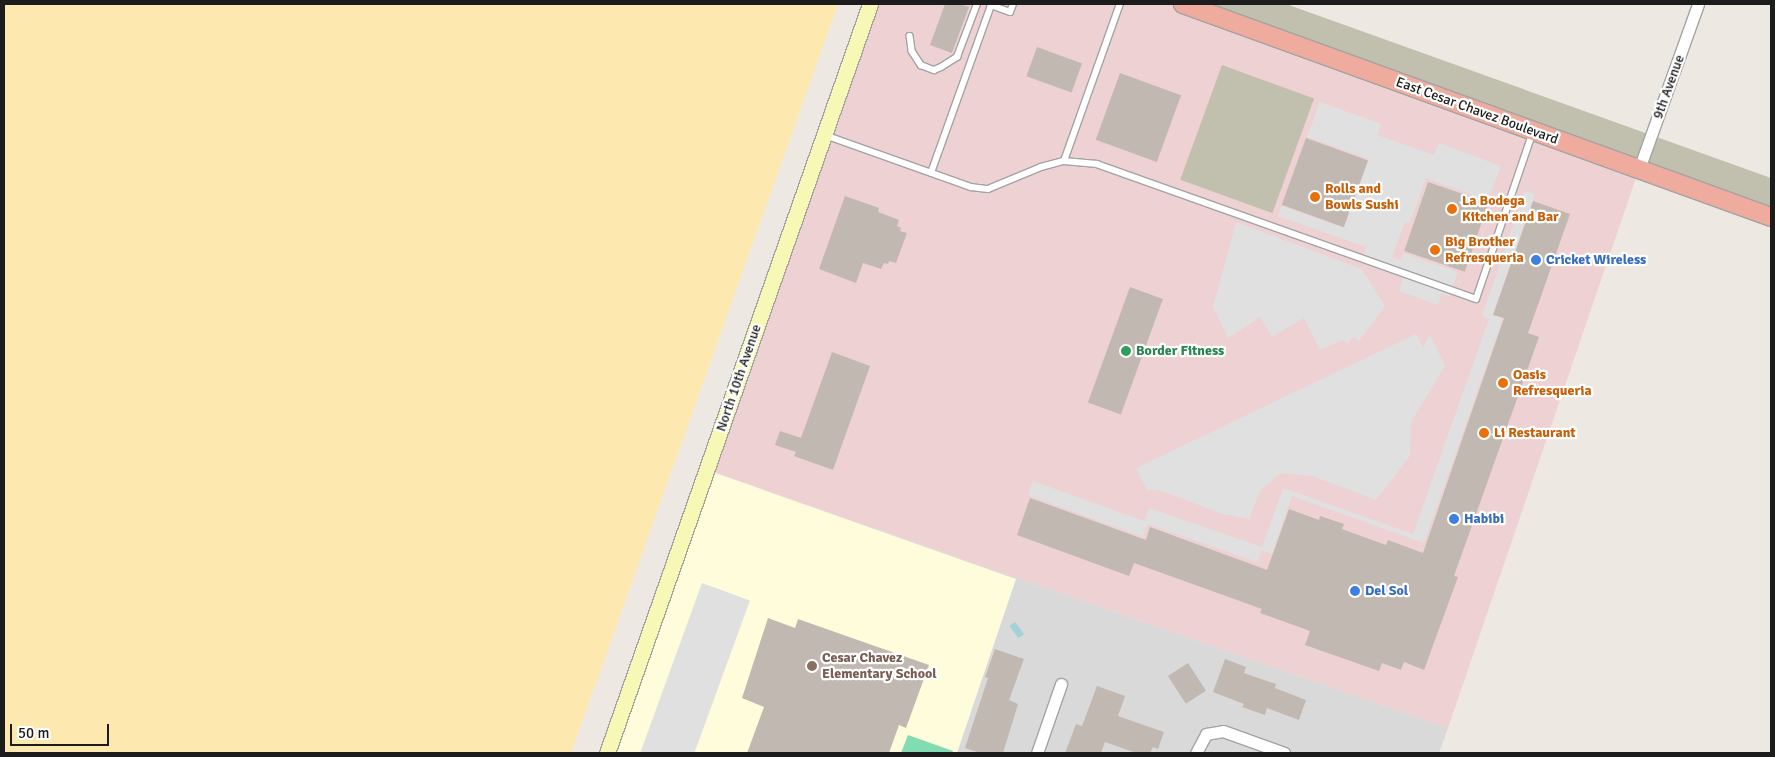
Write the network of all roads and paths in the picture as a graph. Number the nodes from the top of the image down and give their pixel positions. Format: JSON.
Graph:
{"nodes":[{"id":1,"x":870,"y":4,"type":"edge"},
{"id":2,"x":977,"y":4,"type":"edge"},
{"id":3,"x":1013,"y":4,"type":"edge"},
{"id":4,"x":1120,"y":4,"type":"edge"},
{"id":5,"x":1183,"y":4,"type":"edge"},
{"id":6,"x":1698,"y":4,"type":"edge"},
{"id":7,"x":910,"y":36,"type":"dead end"},
{"id":8,"x":1534,"y":131,"type":"junction"},
{"id":9,"x":825,"y":135,"type":"junction"},
{"id":10,"x":1064,"y":162,"type":"junction"},
{"id":11,"x":1639,"y":169,"type":"junction"},
{"id":12,"x":930,"y":174,"type":"junction"},
{"id":13,"x":1771,"y":217,"type":"edge"},
{"id":14,"x":1061,"y":684,"type":"dead end"},
{"id":15,"x":608,"y":753,"type":"edge"},
{"id":16,"x":1037,"y":753,"type":"edge"},
{"id":17,"x":1196,"y":753,"type":"edge"},
{"id":18,"x":1284,"y":753,"type":"edge"}],
"edges":[{"from":1,"to":9,"type":"main road","name":"North 10th Avenue"},
{"from":2,"to":7,"type":"lane"},
{"from":3,"to":12,"type":"lane"},
{"from":4,"to":10,"type":"lane"},
{"from":5,"to":8,"type":"highway","name":"East Cesar Chavez Boulevard"},
{"from":6,"to":11,"type":"street","name":"9th Avenue"},
{"from":8,"to":10,"type":"lane"},
{"from":8,"to":11,"type":"highway","name":"East Cesar Chavez Boulevard"},
{"from":9,"to":12,"type":"lane"},
{"from":9,"to":15,"type":"main road","name":"North 10th Avenue"},
{"from":10,"to":12,"type":"lane"},
{"from":11,"to":13,"type":"highway","name":"East Cesar Chavez Boulevard"},
{"from":14,"to":16,"type":"street"},
{"from":17,"to":18,"type":"street"}]}
